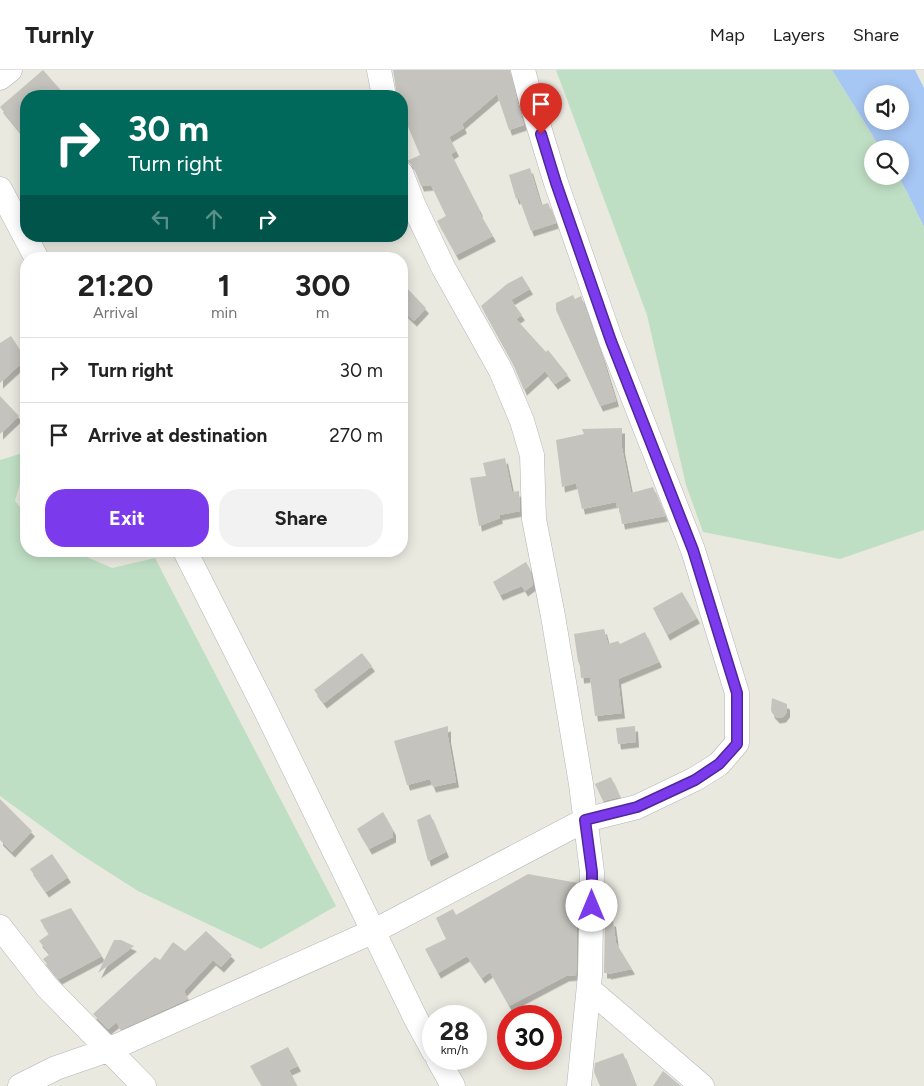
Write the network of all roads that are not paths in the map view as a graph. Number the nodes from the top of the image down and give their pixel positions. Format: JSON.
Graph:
{"nodes":[{"id":1,"x":10,"y":70,"type":"edge"},
{"id":2,"x":379,"y":70,"type":"edge"},
{"id":3,"x":523,"y":70,"type":"edge"},
{"id":4,"x":0,"y":78,"type":"edge"},
{"id":5,"x":383,"y":90,"type":"edge"},
{"id":6,"x":0,"y":189,"type":"edge"},
{"id":7,"x":408,"y":191,"type":"edge"},
{"id":8,"x":20,"y":227,"type":"edge"},
{"id":9,"x":188,"y":557,"type":"edge"},
{"id":10,"x":585,"y":820,"type":"junction"},
{"id":11,"x":0,"y":926,"type":"edge"},
{"id":12,"x":374,"y":931,"type":"junction"},
{"id":13,"x":589,"y":989,"type":"junction"},
{"id":14,"x":422,"y":1030,"type":"edge"},
{"id":15,"x":108,"y":1050,"type":"junction"},
{"id":16,"x":444,"y":1070,"type":"edge"},
{"id":17,"x":20,"y":1086,"type":"edge"},
{"id":18,"x":144,"y":1086,"type":"edge"},
{"id":19,"x":453,"y":1086,"type":"edge"},
{"id":20,"x":579,"y":1086,"type":"edge"},
{"id":21,"x":702,"y":1086,"type":"edge"}],
"edges":[{"from":1,"to":4,"type":"street"},
{"from":2,"to":5,"type":"street"},
{"from":3,"to":10,"type":"street"},
{"from":6,"to":8,"type":"street"},
{"from":7,"to":10,"type":"street"},
{"from":9,"to":12,"type":"street"},
{"from":10,"to":12,"type":"street"},
{"from":10,"to":13,"type":"street"},
{"from":11,"to":15,"type":"street"},
{"from":12,"to":14,"type":"street"},
{"from":12,"to":15,"type":"street"},
{"from":13,"to":20,"type":"street"},
{"from":13,"to":21,"type":"street"},
{"from":15,"to":17,"type":"street"},
{"from":15,"to":18,"type":"street"},
{"from":16,"to":19,"type":"street"}]}
